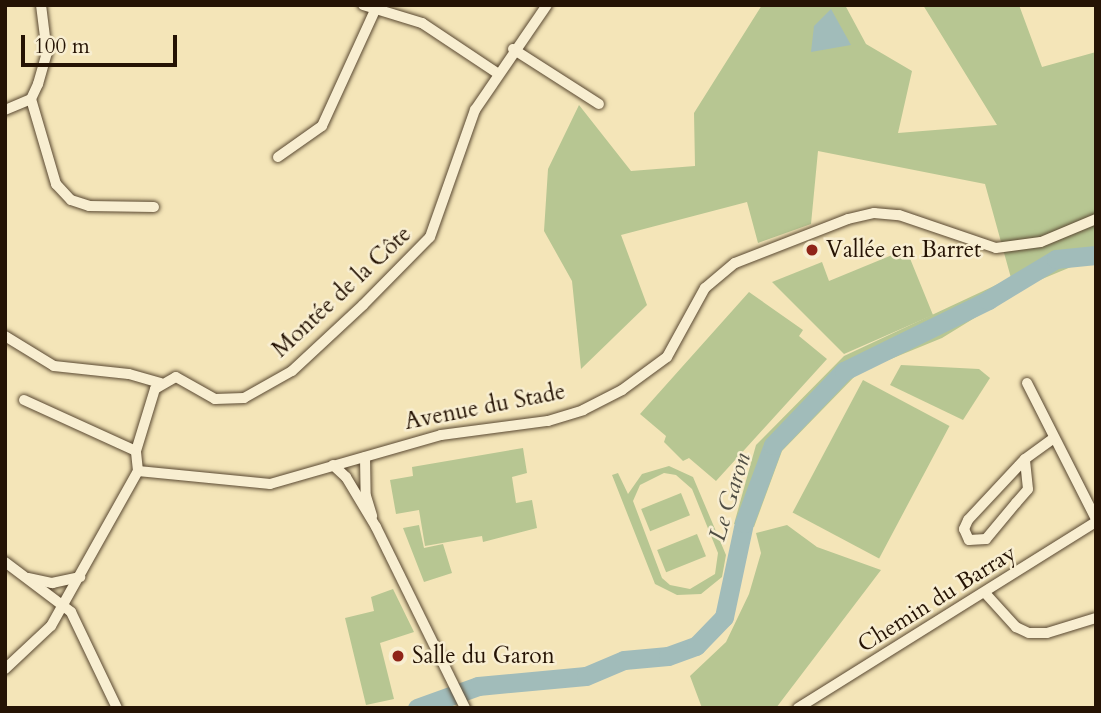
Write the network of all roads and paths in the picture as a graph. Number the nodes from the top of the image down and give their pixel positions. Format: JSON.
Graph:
{"nodes":[{"id":1,"x":41,"y":5,"type":"edge"},
{"id":2,"x":363,"y":5,"type":"edge"},
{"id":3,"x":547,"y":5,"type":"edge"},
{"id":4,"x":375,"y":10,"type":"junction"},
{"id":5,"x":513,"y":49,"type":"junction"},
{"id":6,"x":497,"y":73,"type":"junction"},
{"id":7,"x":30,"y":99,"type":"junction"},
{"id":8,"x":599,"y":104,"type":"dead end"},
{"id":9,"x":5,"y":110,"type":"edge"},
{"id":10,"x":278,"y":157,"type":"dead end"},
{"id":11,"x":154,"y":207,"type":"dead end"},
{"id":12,"x":1096,"y":219,"type":"edge"},
{"id":13,"x":5,"y":336,"type":"edge"},
{"id":14,"x":161,"y":383,"type":"junction"},
{"id":15,"x":1027,"y":383,"type":"dead end"},
{"id":16,"x":24,"y":400,"type":"dead end"},
{"id":17,"x":1054,"y":438,"type":"junction"},
{"id":18,"x":136,"y":451,"type":"junction"},
{"id":19,"x":365,"y":457,"type":"junction"},
{"id":20,"x":1025,"y":459,"type":"junction"},
{"id":21,"x":333,"y":466,"type":"junction"},
{"id":22,"x":138,"y":471,"type":"junction"},
{"id":23,"x":1096,"y":521,"type":"edge"},
{"id":24,"x":376,"y":527,"type":"junction"},
{"id":25,"x":5,"y":562,"type":"edge"},
{"id":26,"x":80,"y":577,"type":"junction"},
{"id":27,"x":27,"y":578,"type":"junction"},
{"id":28,"x":52,"y":583,"type":"junction"},
{"id":29,"x":986,"y":594,"type":"junction"},
{"id":30,"x":63,"y":607,"type":"junction"},
{"id":31,"x":1096,"y":618,"type":"edge"},
{"id":32,"x":5,"y":669,"type":"edge"},
{"id":33,"x":117,"y":708,"type":"edge"},
{"id":34,"x":464,"y":708,"type":"edge"},
{"id":35,"x":798,"y":708,"type":"edge"}],
"edges":[{"from":1,"to":7,"type":"street"},
{"from":2,"to":4,"type":"street"},
{"from":3,"to":5,"type":"street"},
{"from":4,"to":6,"type":"street"},
{"from":4,"to":10,"type":"street"},
{"from":5,"to":6,"type":"street"},
{"from":5,"to":8,"type":"street"},
{"from":6,"to":14,"type":"street","name":"Montée de la Côte"},
{"from":7,"to":9,"type":"street"},
{"from":7,"to":11,"type":"street"},
{"from":12,"to":19,"type":"street","name":"Avenue du Stade"},
{"from":13,"to":14,"type":"street"},
{"from":14,"to":18,"type":"street"},
{"from":15,"to":17,"type":"street"},
{"from":16,"to":18,"type":"street"},
{"from":17,"to":20,"type":"street"},
{"from":17,"to":23,"type":"street"},
{"from":18,"to":22,"type":"street"},
{"from":19,"to":21,"type":"street","name":"Avenue du Stade"},
{"from":19,"to":24,"type":"street"},
{"from":20,"to":20,"type":"street"},
{"from":21,"to":22,"type":"street","name":"Avenue du Stade"},
{"from":21,"to":24,"type":"street"},
{"from":22,"to":26,"type":"street"},
{"from":23,"to":29,"type":"street","name":"Chemin du Barray"},
{"from":24,"to":34,"type":"street"},
{"from":25,"to":27,"type":"street"},
{"from":26,"to":28,"type":"street"},
{"from":26,"to":30,"type":"street"},
{"from":27,"to":28,"type":"street"},
{"from":27,"to":30,"type":"street"},
{"from":28,"to":30,"type":"street"},
{"from":29,"to":31,"type":"street"},
{"from":29,"to":35,"type":"street","name":"Chemin du Barray"},
{"from":30,"to":32,"type":"street"},
{"from":30,"to":33,"type":"street"}]}
